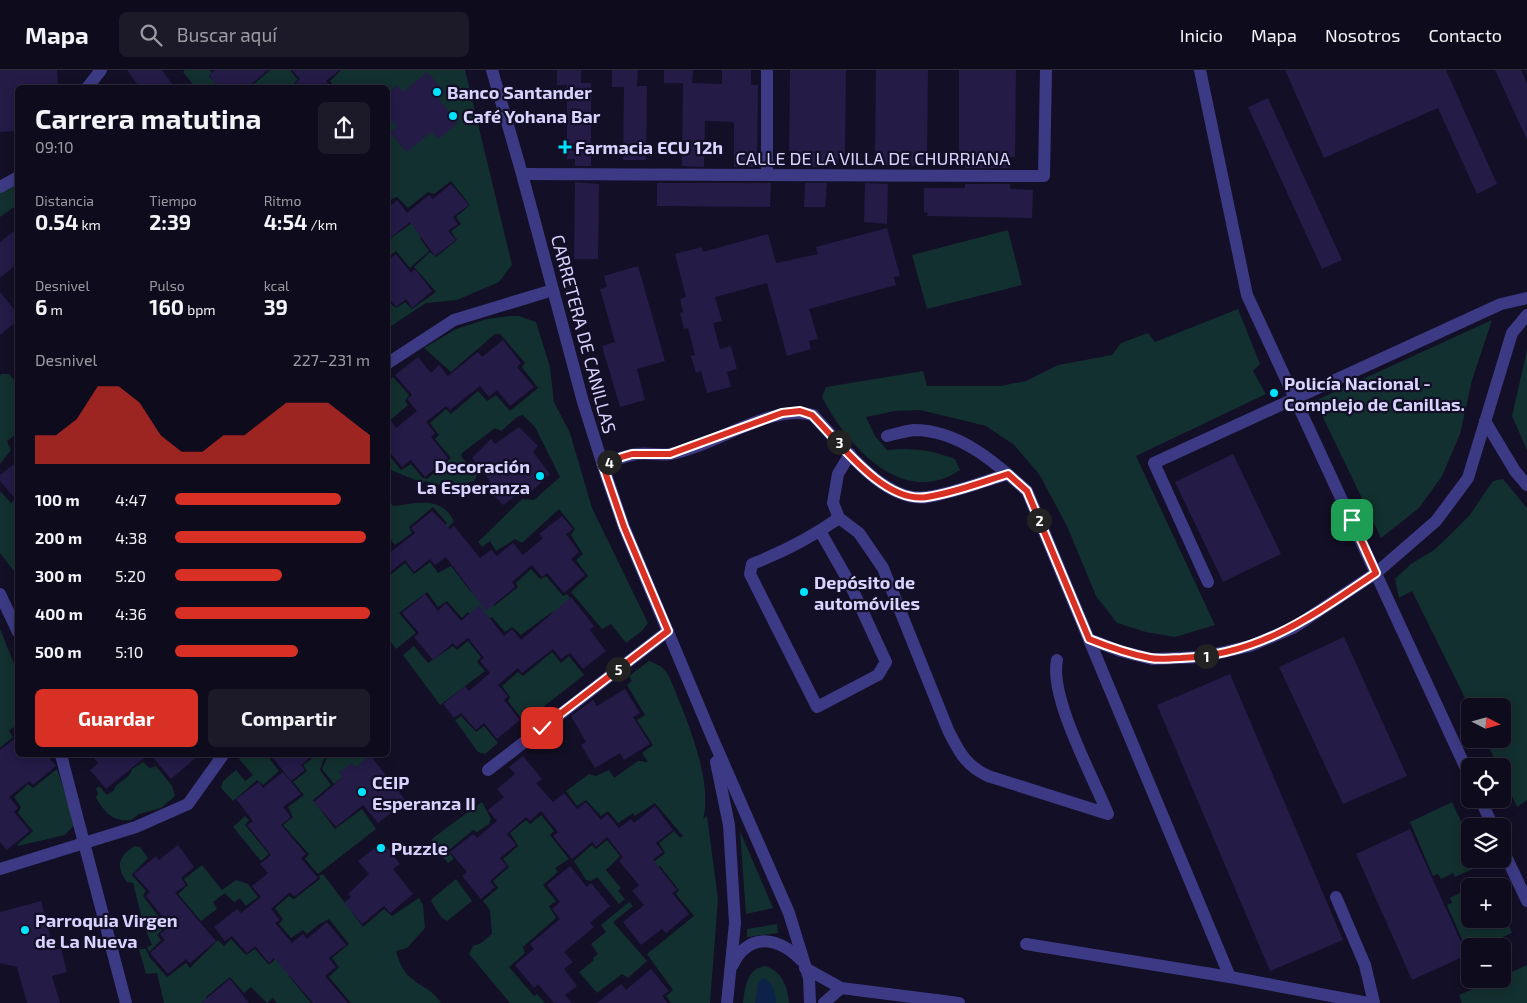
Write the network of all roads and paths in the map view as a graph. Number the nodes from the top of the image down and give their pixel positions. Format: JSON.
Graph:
{"nodes":[{"id":1,"x":101,"y":70,"type":"edge"},
{"id":2,"x":492,"y":70,"type":"edge"},
{"id":3,"x":767,"y":70,"type":"edge"},
{"id":4,"x":1046,"y":70,"type":"edge"},
{"id":5,"x":1200,"y":70,"type":"edge"},
{"id":6,"x":89,"y":85,"type":"edge"},
{"id":7,"x":522,"y":174,"type":"junction"},
{"id":8,"x":767,"y":174,"type":"junction"},
{"id":9,"x":15,"y":179,"type":"edge"},
{"id":10,"x":0,"y":188,"type":"edge"},
{"id":11,"x":552,"y":290,"type":"junction"},
{"id":12,"x":1527,"y":298,"type":"edge"},
{"id":13,"x":1527,"y":315,"type":"edge"},
{"id":14,"x":390,"y":362,"type":"edge"},
{"id":15,"x":1295,"y":398,"type":"junction"},
{"id":16,"x":1485,"y":421,"type":"junction"},
{"id":17,"x":887,"y":436,"type":"dead end"},
{"id":18,"x":850,"y":454,"type":"junction"},
{"id":19,"x":602,"y":463,"type":"junction"},
{"id":20,"x":1008,"y":474,"type":"junction"},
{"id":21,"x":1527,"y":485,"type":"edge"},
{"id":22,"x":839,"y":518,"type":"junction"},
{"id":23,"x":820,"y":531,"type":"junction"},
{"id":24,"x":1376,"y":573,"type":"junction"},
{"id":25,"x":1208,"y":582,"type":"dead end"},
{"id":26,"x":0,"y":594,"type":"edge"},
{"id":27,"x":15,"y":626,"type":"edge"},
{"id":28,"x":668,"y":631,"type":"junction"},
{"id":29,"x":1089,"y":639,"type":"junction"},
{"id":30,"x":1057,"y":660,"type":"dead end"},
{"id":31,"x":712,"y":737,"type":"junction"},
{"id":32,"x":62,"y":757,"type":"edge"},
{"id":33,"x":222,"y":757,"type":"edge"},
{"id":34,"x":1461,"y":758,"type":"edge"},
{"id":35,"x":488,"y":770,"type":"dead end"},
{"id":36,"x":85,"y":843,"type":"junction"},
{"id":37,"x":1511,"y":867,"type":"edge"},
{"id":38,"x":0,"y":869,"type":"edge"},
{"id":39,"x":1336,"y":897,"type":"dead end"},
{"id":40,"x":1527,"y":901,"type":"edge"},
{"id":41,"x":1026,"y":944,"type":"dead end"},
{"id":42,"x":804,"y":965,"type":"junction"},
{"id":43,"x":730,"y":968,"type":"junction"},
{"id":44,"x":1230,"y":977,"type":"junction"},
{"id":45,"x":841,"y":988,"type":"junction"},
{"id":46,"x":126,"y":1003,"type":"edge"},
{"id":47,"x":727,"y":1003,"type":"edge"},
{"id":48,"x":810,"y":1003,"type":"edge"},
{"id":49,"x":824,"y":1003,"type":"edge"},
{"id":50,"x":959,"y":1003,"type":"edge"},
{"id":51,"x":1368,"y":1003,"type":"edge"},
{"id":52,"x":1374,"y":1003,"type":"edge"}],
"edges":[{"from":1,"to":6,"type":"street"},
{"from":2,"to":7,"type":"street","name":"CARRETERA DE CANILLAS"},
{"from":3,"to":8,"type":"street"},
{"from":4,"to":8,"type":"street","name":"CALLE DE LA VILLA DE CHURRIANA"},
{"from":5,"to":15,"type":"street"},
{"from":7,"to":8,"type":"street","name":"CALLE DE LA VILLA DE CHURRIANA"},
{"from":7,"to":11,"type":"street","name":"CARRETERA DE CANILLAS"},
{"from":9,"to":10,"type":"street"},
{"from":11,"to":14,"type":"street"},
{"from":11,"to":19,"type":"street","name":"CARRETERA DE CANILLAS"},
{"from":12,"to":15,"type":"street"},
{"from":13,"to":16,"type":"street"},
{"from":15,"to":24,"type":"street"},
{"from":15,"to":25,"type":"street"},
{"from":16,"to":21,"type":"street"},
{"from":16,"to":24,"type":"street"},
{"from":17,"to":20,"type":"street"},
{"from":18,"to":19,"type":"street"},
{"from":18,"to":20,"type":"street"},
{"from":18,"to":22,"type":"street"},
{"from":19,"to":28,"type":"street","name":"CARRETERA DE CANILLAS"},
{"from":20,"to":29,"type":"street"},
{"from":22,"to":23,"type":"street"},
{"from":22,"to":30,"type":"street"},
{"from":23,"to":23,"type":"street"},
{"from":24,"to":29,"type":"street"},
{"from":24,"to":34,"type":"street"},
{"from":26,"to":27,"type":"street"},
{"from":28,"to":31,"type":"street","name":"CARRETERA DE CANILLAS"},
{"from":28,"to":35,"type":"street"},
{"from":29,"to":44,"type":"street"},
{"from":31,"to":42,"type":"street","name":"CARRETERA DE CANILLAS"},
{"from":31,"to":43,"type":"street","name":"CARRETERA DE CANILLAS"},
{"from":32,"to":36,"type":"street"},
{"from":33,"to":36,"type":"street"},
{"from":36,"to":38,"type":"street"},
{"from":36,"to":46,"type":"street"},
{"from":37,"to":40,"type":"street"},
{"from":39,"to":52,"type":"street"},
{"from":41,"to":44,"type":"street"},
{"from":42,"to":43,"type":"street"},
{"from":42,"to":45,"type":"street"},
{"from":42,"to":48,"type":"street","name":"CARRETERA DE CANILLAS"},
{"from":43,"to":47,"type":"street","name":"CARRETERA DE CANILLAS"},
{"from":44,"to":51,"type":"street"},
{"from":45,"to":49,"type":"street"},
{"from":45,"to":50,"type":"street"}]}
